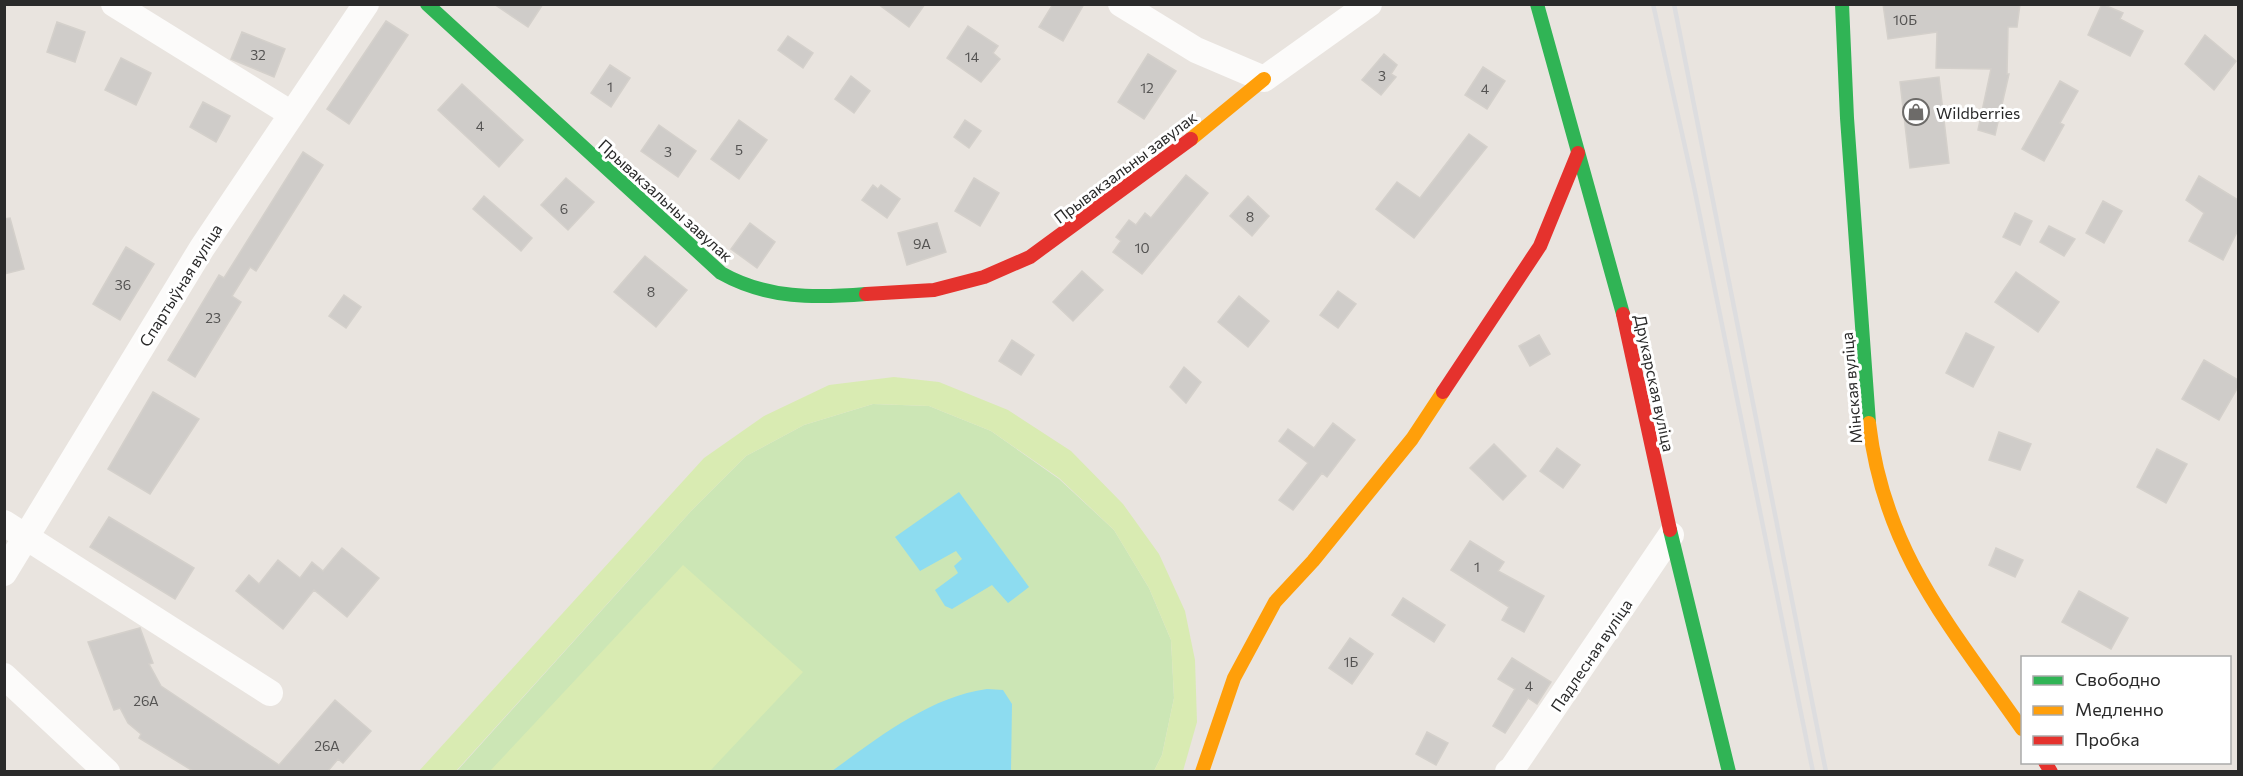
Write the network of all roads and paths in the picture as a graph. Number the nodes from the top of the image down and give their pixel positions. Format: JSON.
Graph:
{"nodes":[{"id":1,"x":114,"y":4,"type":"edge"},
{"id":2,"x":366,"y":4,"type":"edge"},
{"id":3,"x":427,"y":4,"type":"edge"},
{"id":4,"x":1121,"y":4,"type":"edge"},
{"id":5,"x":1369,"y":4,"type":"edge"},
{"id":6,"x":1537,"y":4,"type":"edge"},
{"id":7,"x":1842,"y":4,"type":"edge"},
{"id":8,"x":1264,"y":79,"type":"junction"},
{"id":9,"x":290,"y":113,"type":"junction"},
{"id":10,"x":1578,"y":153,"type":"junction"},
{"id":11,"x":15,"y":529,"type":"edge"},
{"id":12,"x":1671,"y":535,"type":"junction"},
{"id":13,"x":4,"y":573,"type":"edge"},
{"id":14,"x":4,"y":676,"type":"edge"},
{"id":15,"x":270,"y":693,"type":"dead end"},
{"id":16,"x":2021,"y":728,"type":"edge"},
{"id":17,"x":107,"y":771,"type":"edge"},
{"id":18,"x":1202,"y":771,"type":"edge"},
{"id":19,"x":1508,"y":771,"type":"edge"},
{"id":20,"x":1729,"y":771,"type":"edge"}],
"edges":[{"from":1,"to":9,"type":"street"},
{"from":2,"to":9,"type":"street","name":"Спартыўная вуліца"},
{"from":3,"to":8,"type":"street","name":"Прывакзальны завулак"},
{"from":4,"to":8,"type":"street"},
{"from":5,"to":8,"type":"street"},
{"from":6,"to":10,"type":"street","name":"Друкарская вуліца"},
{"from":7,"to":16,"type":"street","name":"Мінская вуліца"},
{"from":9,"to":11,"type":"street","name":"Спартыўная вуліца"},
{"from":10,"to":12,"type":"street","name":"Друкарская вуліца"},
{"from":10,"to":18,"type":"street"},
{"from":11,"to":13,"type":"street","name":"Спартыўная вуліца"},
{"from":11,"to":15,"type":"street"},
{"from":12,"to":19,"type":"street","name":"Падлесная вуліца"},
{"from":12,"to":20,"type":"street","name":"Друкарская вуліца"},
{"from":14,"to":17,"type":"street"}]}
